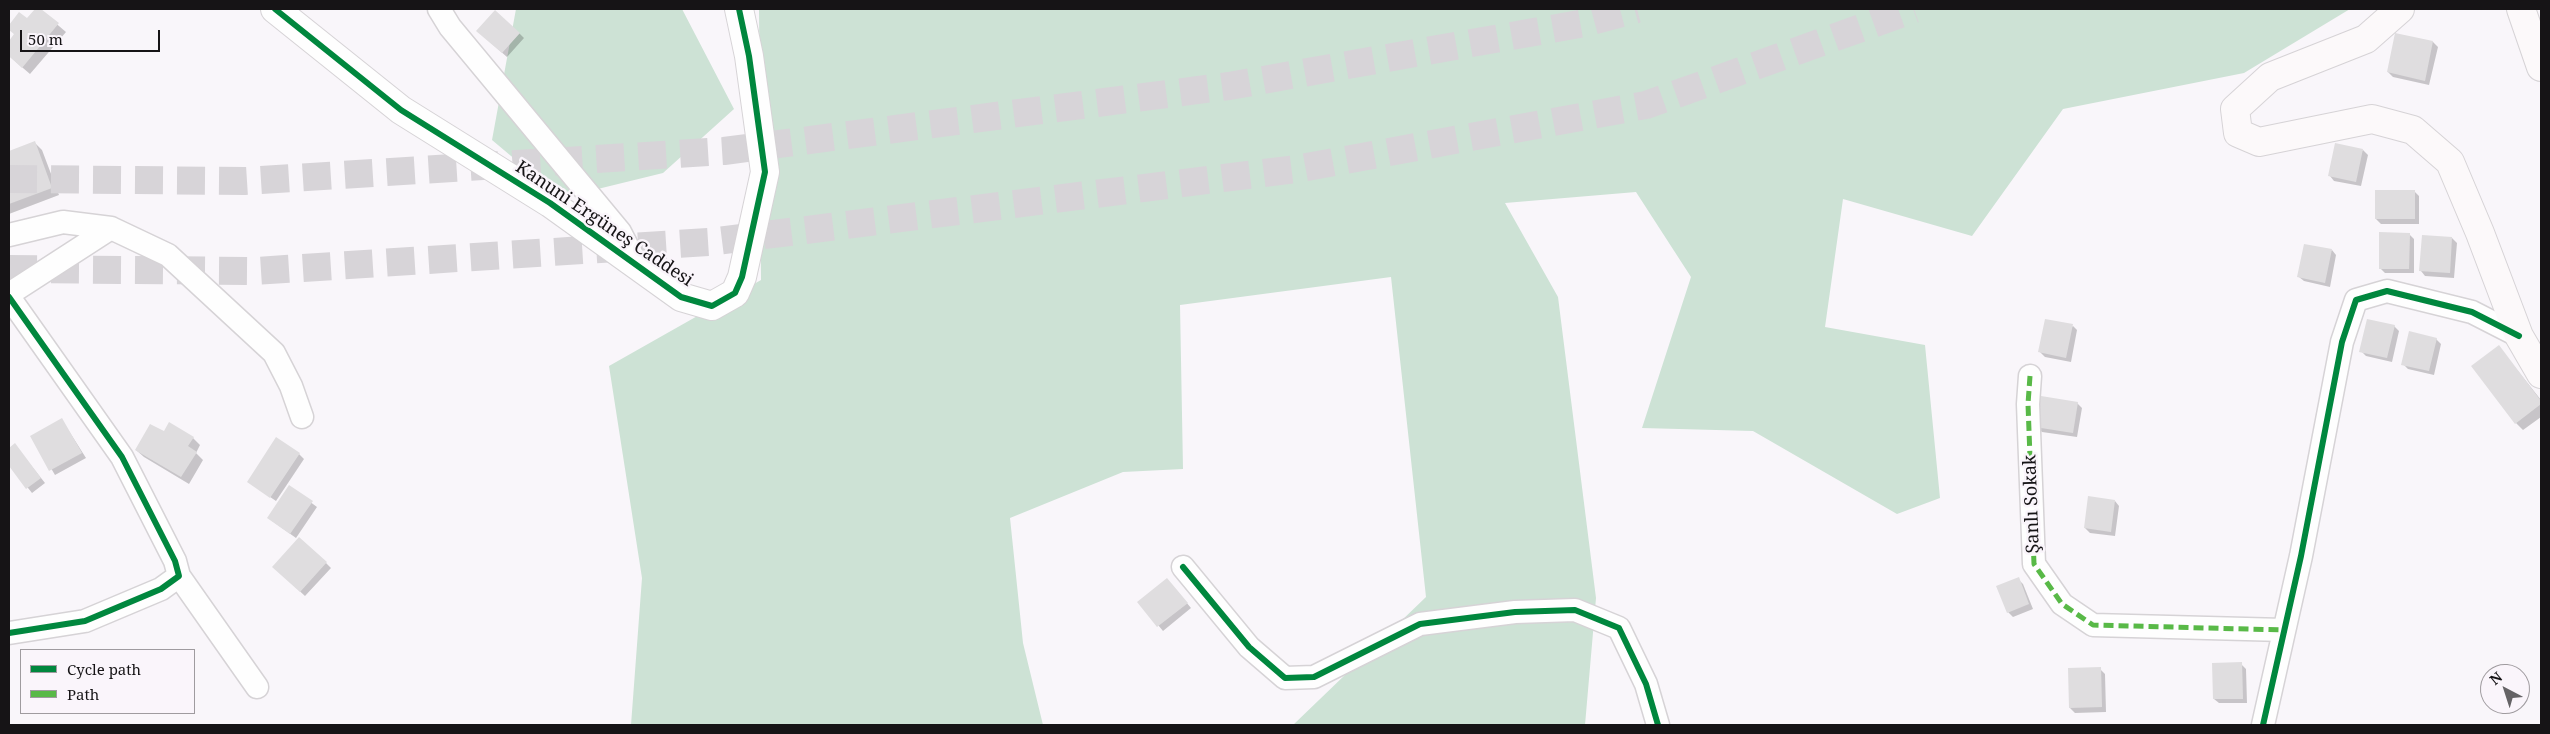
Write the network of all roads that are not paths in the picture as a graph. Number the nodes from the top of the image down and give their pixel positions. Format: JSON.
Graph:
{"nodes":[{"id":1,"x":275,"y":9,"type":"edge"},
{"id":2,"x":439,"y":9,"type":"edge"},
{"id":3,"x":739,"y":9,"type":"edge"},
{"id":4,"x":2400,"y":9,"type":"edge"},
{"id":5,"x":2521,"y":9,"type":"edge"},
{"id":6,"x":2541,"y":67,"type":"edge"},
{"id":7,"x":111,"y":228,"type":"junction"},
{"id":8,"x":9,"y":235,"type":"edge"},
{"id":9,"x":638,"y":266,"type":"junction"},
{"id":10,"x":9,"y":295,"type":"edge"},
{"id":11,"x":2519,"y":336,"type":"junction"},
{"id":12,"x":2541,"y":374,"type":"edge"},
{"id":13,"x":2030,"y":376,"type":"dead end"},
{"id":14,"x":302,"y":417,"type":"dead end"},
{"id":15,"x":1183,"y":567,"type":"dead end"},
{"id":16,"x":179,"y":576,"type":"junction"},
{"id":17,"x":2284,"y":630,"type":"junction"},
{"id":18,"x":9,"y":633,"type":"edge"},
{"id":19,"x":256,"y":687,"type":"dead end"},
{"id":20,"x":1658,"y":725,"type":"edge"},
{"id":21,"x":2263,"y":725,"type":"edge"}],
"edges":[{"from":1,"to":9,"type":"street","name":"Kanuni Ergüneş Caddesi"},
{"from":2,"to":9,"type":"street"},
{"from":3,"to":9,"type":"street","name":"Kanuni Ergüneş Caddesi"},
{"from":4,"to":11,"type":"main road"},
{"from":5,"to":6,"type":"main road"},
{"from":7,"to":8,"type":"street"},
{"from":7,"to":10,"type":"street"},
{"from":7,"to":14,"type":"street"},
{"from":10,"to":16,"type":"street"},
{"from":11,"to":12,"type":"main road"},
{"from":11,"to":17,"type":"street"},
{"from":13,"to":17,"type":"street","name":"Şanlı Sokak"},
{"from":15,"to":20,"type":"street"},
{"from":16,"to":18,"type":"street"},
{"from":16,"to":19,"type":"street"},
{"from":17,"to":21,"type":"street"}]}
